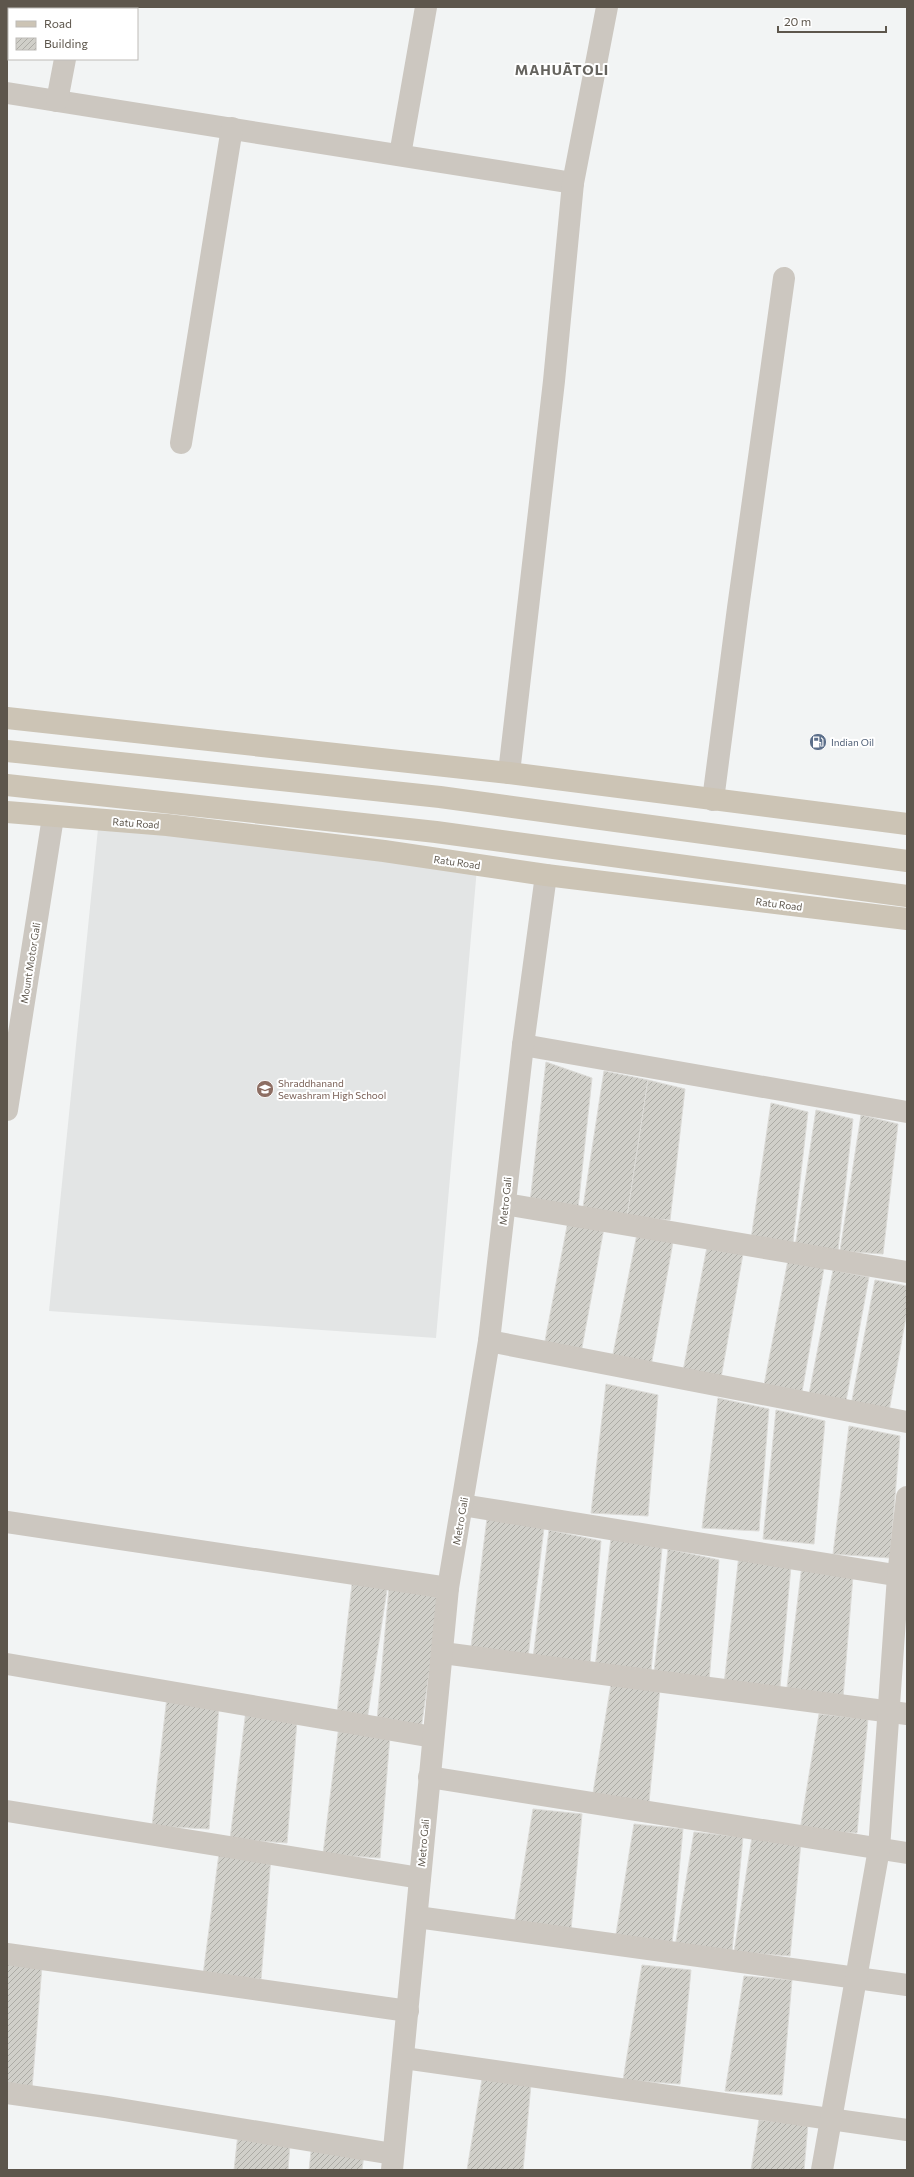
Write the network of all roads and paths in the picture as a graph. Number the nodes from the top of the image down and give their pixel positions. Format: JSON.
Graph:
{"nodes":[{"id":1,"x":426,"y":7,"type":"edge"},
{"id":2,"x":607,"y":7,"type":"edge"},
{"id":3,"x":65,"y":60,"type":"edge"},
{"id":4,"x":7,"y":93,"type":"edge"},
{"id":5,"x":57,"y":101,"type":"junction"},
{"id":6,"x":232,"y":128,"type":"junction"},
{"id":7,"x":400,"y":155,"type":"junction"},
{"id":8,"x":573,"y":183,"type":"junction"},
{"id":9,"x":784,"y":278,"type":"dead end"},
{"id":10,"x":181,"y":442,"type":"dead end"},
{"id":11,"x":7,"y":718,"type":"edge"},
{"id":12,"x":7,"y":750,"type":"edge"},
{"id":13,"x":509,"y":773,"type":"junction"},
{"id":14,"x":7,"y":785,"type":"edge"},
{"id":15,"x":713,"y":800,"type":"junction"},
{"id":16,"x":7,"y":812,"type":"edge"},
{"id":17,"x":53,"y":817,"type":"junction"},
{"id":18,"x":907,"y":824,"type":"edge"},
{"id":19,"x":907,"y":861,"type":"edge"},
{"id":20,"x":546,"y":875,"type":"junction"},
{"id":21,"x":907,"y":896,"type":"edge"},
{"id":22,"x":907,"y":919,"type":"edge"},
{"id":23,"x":522,"y":1045,"type":"junction"},
{"id":24,"x":7,"y":1110,"type":"edge"},
{"id":25,"x":907,"y":1112,"type":"edge"},
{"id":26,"x":505,"y":1204,"type":"junction"},
{"id":27,"x":907,"y":1272,"type":"edge"},
{"id":28,"x":489,"y":1341,"type":"junction"},
{"id":29,"x":907,"y":1422,"type":"edge"},
{"id":30,"x":907,"y":1497,"type":"edge"},
{"id":31,"x":462,"y":1505,"type":"junction"},
{"id":32,"x":7,"y":1522,"type":"edge"},
{"id":33,"x":903,"y":1577,"type":"edge"},
{"id":34,"x":448,"y":1588,"type":"junction"},
{"id":35,"x":444,"y":1653,"type":"junction"},
{"id":36,"x":7,"y":1664,"type":"edge"},
{"id":37,"x":898,"y":1713,"type":"edge"},
{"id":38,"x":433,"y":1737,"type":"junction"},
{"id":39,"x":430,"y":1777,"type":"junction"},
{"id":40,"x":7,"y":1811,"type":"edge"},
{"id":41,"x":879,"y":1849,"type":"junction"},
{"id":42,"x":907,"y":1853,"type":"edge"},
{"id":43,"x":420,"y":1878,"type":"junction"},
{"id":44,"x":417,"y":1918,"type":"junction"},
{"id":45,"x":7,"y":1954,"type":"edge"},
{"id":46,"x":856,"y":1977,"type":"junction"},
{"id":47,"x":907,"y":1986,"type":"edge"},
{"id":48,"x":408,"y":2011,"type":"junction"},
{"id":49,"x":404,"y":2058,"type":"junction"},
{"id":50,"x":7,"y":2093,"type":"edge"},
{"id":51,"x":830,"y":2118,"type":"junction"},
{"id":52,"x":907,"y":2130,"type":"edge"},
{"id":53,"x":393,"y":2162,"type":"edge"},
{"id":54,"x":822,"y":2170,"type":"edge"}],
"edges":[{"from":1,"to":7,"type":"street"},
{"from":2,"to":8,"type":"street"},
{"from":3,"to":5,"type":"street"},
{"from":4,"to":5,"type":"street"},
{"from":5,"to":6,"type":"street"},
{"from":6,"to":7,"type":"street"},
{"from":6,"to":10,"type":"street"},
{"from":7,"to":8,"type":"street"},
{"from":8,"to":13,"type":"street"},
{"from":9,"to":15,"type":"street"},
{"from":11,"to":13,"type":"main road"},
{"from":12,"to":19,"type":"main road"},
{"from":13,"to":15,"type":"main road"},
{"from":14,"to":21,"type":"main road"},
{"from":15,"to":18,"type":"main road"},
{"from":16,"to":17,"type":"main road","name":"Ratu Road"},
{"from":17,"to":20,"type":"main road","name":"Ratu Road"},
{"from":17,"to":24,"type":"street","name":"Mount Motor Gali"},
{"from":20,"to":22,"type":"main road","name":"Ratu Road"},
{"from":20,"to":23,"type":"street","name":"Metro Gali"},
{"from":23,"to":25,"type":"street"},
{"from":23,"to":26,"type":"street","name":"Metro Gali"},
{"from":26,"to":27,"type":"street"},
{"from":26,"to":28,"type":"street","name":"Metro Gali"},
{"from":28,"to":29,"type":"street"},
{"from":28,"to":31,"type":"street","name":"Metro Gali"},
{"from":30,"to":33,"type":"street"},
{"from":31,"to":33,"type":"street"},
{"from":31,"to":34,"type":"street","name":"Metro Gali"},
{"from":32,"to":34,"type":"street"},
{"from":33,"to":37,"type":"street"},
{"from":34,"to":35,"type":"street","name":"Metro Gali"},
{"from":35,"to":37,"type":"street"},
{"from":35,"to":38,"type":"street","name":"Metro Gali"},
{"from":36,"to":38,"type":"street"},
{"from":37,"to":41,"type":"street"},
{"from":38,"to":39,"type":"street","name":"Metro Gali"},
{"from":39,"to":41,"type":"street"},
{"from":39,"to":43,"type":"street","name":"Metro Gali"},
{"from":40,"to":43,"type":"street"},
{"from":41,"to":42,"type":"street"},
{"from":41,"to":46,"type":"street"},
{"from":43,"to":44,"type":"street","name":"Metro Gali"},
{"from":44,"to":46,"type":"street"},
{"from":44,"to":48,"type":"street","name":"Metro Gali"},
{"from":45,"to":48,"type":"street"},
{"from":46,"to":47,"type":"street"},
{"from":46,"to":51,"type":"street"},
{"from":48,"to":49,"type":"street","name":"Metro Gali"},
{"from":49,"to":51,"type":"street"},
{"from":49,"to":53,"type":"street","name":"Metro Gali"},
{"from":50,"to":53,"type":"street"},
{"from":51,"to":52,"type":"street"},
{"from":51,"to":54,"type":"street"}]}
